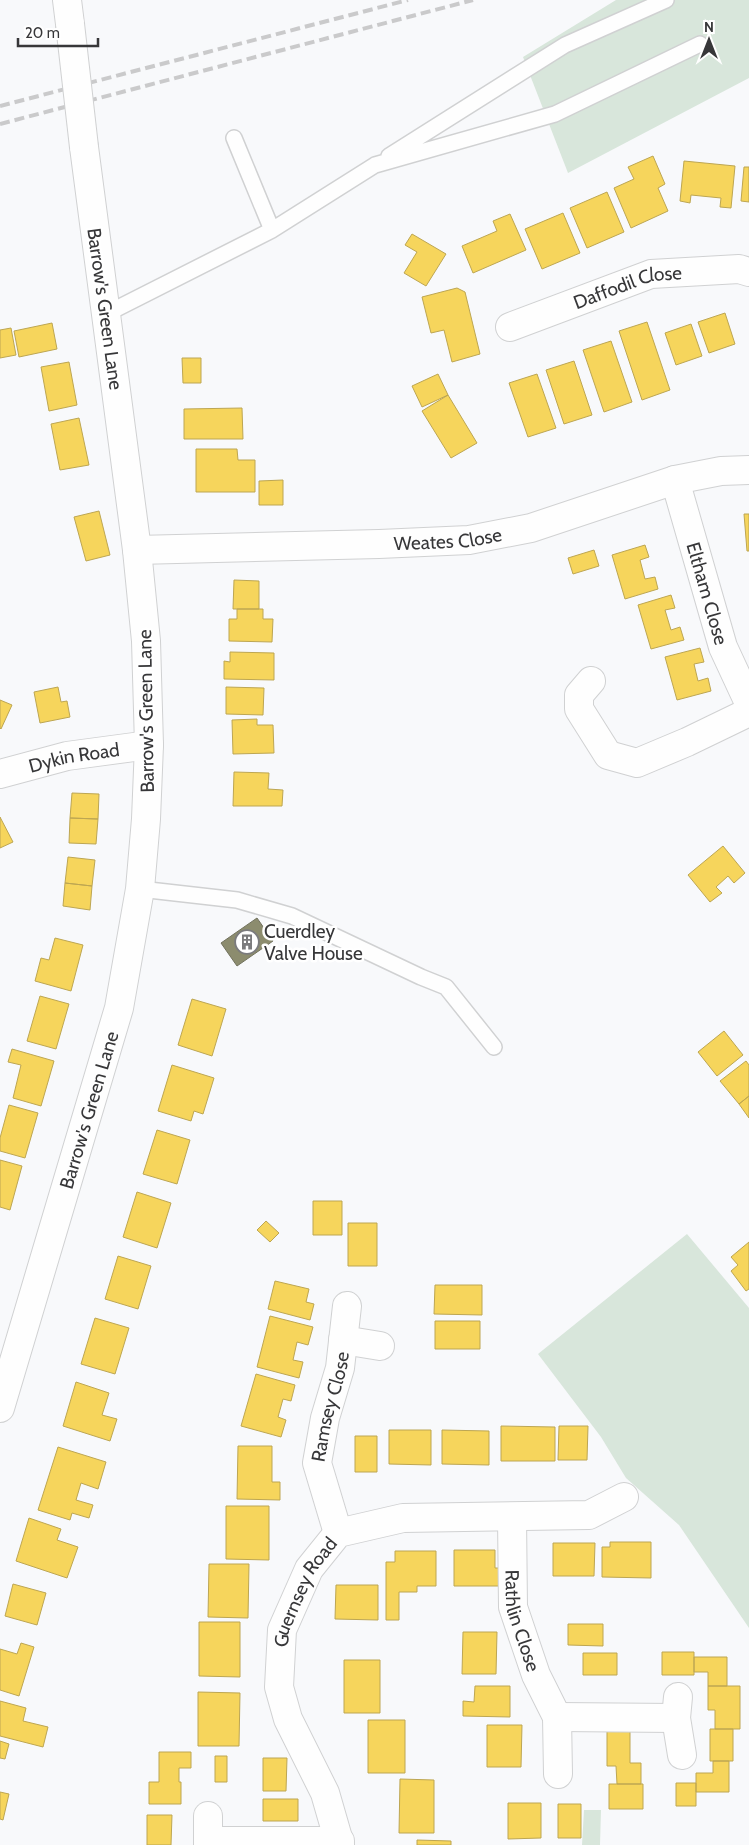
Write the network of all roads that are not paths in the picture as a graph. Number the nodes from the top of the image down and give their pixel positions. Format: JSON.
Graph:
{"nodes":[{"id":1,"x":666,"y":0,"type":"edge"},
{"id":2,"x":69,"y":12,"type":"edge"},
{"id":3,"x":700,"y":44,"type":"dead end"},
{"id":4,"x":234,"y":138,"type":"dead end"},
{"id":5,"x":375,"y":164,"type":"junction"},
{"id":6,"x":272,"y":230,"type":"junction"},
{"id":7,"x":749,"y":272,"type":"edge"},
{"id":8,"x":106,"y":314,"type":"junction"},
{"id":9,"x":510,"y":326,"type":"dead end"},
{"id":10,"x":749,"y":470,"type":"edge"},
{"id":11,"x":675,"y":480,"type":"junction"},
{"id":12,"x":137,"y":550,"type":"junction"},
{"id":13,"x":591,"y":681,"type":"dead end"},
{"id":14,"x":749,"y":703,"type":"edge"},
{"id":15,"x":749,"y":712,"type":"edge"},
{"id":16,"x":149,"y":745,"type":"junction"},
{"id":17,"x":0,"y":774,"type":"edge"},
{"id":18,"x":140,"y":889,"type":"junction"},
{"id":19,"x":494,"y":1047,"type":"dead end"},
{"id":20,"x":347,"y":1306,"type":"dead end"},
{"id":21,"x":343,"y":1340,"type":"junction"},
{"id":22,"x":380,"y":1346,"type":"dead end"},
{"id":23,"x":0,"y":1408,"type":"edge"},
{"id":24,"x":624,"y":1496,"type":"dead end"},
{"id":25,"x":512,"y":1517,"type":"junction"},
{"id":26,"x":338,"y":1533,"type":"junction"},
{"id":27,"x":557,"y":1717,"type":"junction"},
{"id":28,"x":682,"y":1755,"type":"dead end"},
{"id":29,"x":558,"y":1774,"type":"dead end"},
{"id":30,"x":208,"y":1834,"type":"edge"},
{"id":31,"x":340,"y":1843,"type":"edge"}],
"edges":[{"from":1,"to":5,"type":"lane"},
{"from":2,"to":8,"type":"street","name":"Barrow's Green Lane","bridge":true},
{"from":3,"to":5,"type":"lane"},
{"from":4,"to":6,"type":"lane"},
{"from":5,"to":6,"type":"lane"},
{"from":6,"to":8,"type":"lane"},
{"from":7,"to":9,"type":"street","name":"Daffodil Close"},
{"from":8,"to":12,"type":"street","name":"Barrow's Green Lane"},
{"from":10,"to":11,"type":"street","name":"Weates Close"},
{"from":11,"to":12,"type":"street","name":"Weates Close"},
{"from":11,"to":14,"type":"street","name":"Eltham Close"},
{"from":12,"to":16,"type":"street","name":"Barrow's Green Lane"},
{"from":13,"to":15,"type":"street"},
{"from":16,"to":17,"type":"street","name":"Dykin Road"},
{"from":16,"to":18,"type":"street","name":"Barrow's Green Lane"},
{"from":18,"to":19,"type":"lane"},
{"from":18,"to":23,"type":"street","name":"Barrow's Green Lane"},
{"from":20,"to":21,"type":"street","name":"Ramsey Close"},
{"from":21,"to":22,"type":"street"},
{"from":21,"to":26,"type":"street","name":"Ramsey Close"},
{"from":24,"to":25,"type":"street","name":"Guernsey Road"},
{"from":25,"to":26,"type":"street","name":"Guernsey Road"},
{"from":25,"to":27,"type":"street","name":"Rathlin Close"},
{"from":26,"to":31,"type":"street","name":"Guernsey Road"},
{"from":27,"to":28,"type":"street"},
{"from":27,"to":29,"type":"street","name":"Rathlin Close"},
{"from":30,"to":31,"type":"street"}]}
